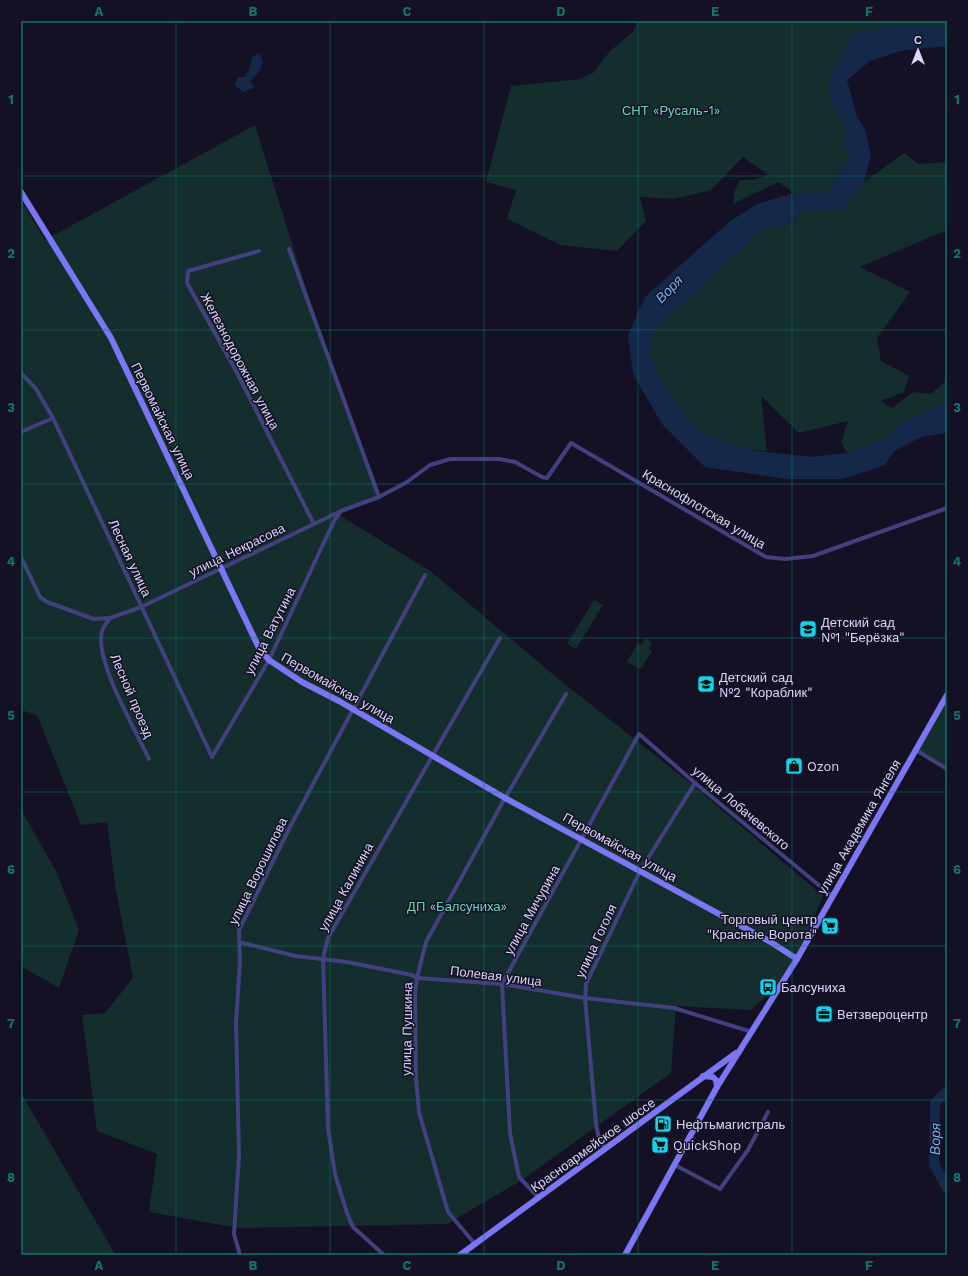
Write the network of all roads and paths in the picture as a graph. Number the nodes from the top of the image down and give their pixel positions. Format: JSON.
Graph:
{"nodes":[{"id":1,"x":21,"y":192,"type":"edge"},
{"id":2,"x":289,"y":249,"type":"dead end"},
{"id":3,"x":259,"y":251,"type":"dead end"},
{"id":4,"x":21,"y":373,"type":"edge"},
{"id":5,"x":53,"y":418,"type":"junction"},
{"id":6,"x":21,"y":432,"type":"edge"},
{"id":7,"x":571,"y":444,"type":"joint"},
{"id":8,"x":379,"y":497,"type":"junction"},
{"id":9,"x":947,"y":508,"type":"edge"},
{"id":10,"x":341,"y":511,"type":"junction"},
{"id":11,"x":314,"y":524,"type":"junction"},
{"id":12,"x":21,"y":557,"type":"edge"},
{"id":13,"x":222,"y":569,"type":"junction"},
{"id":14,"x":425,"y":575,"type":"dead end"},
{"id":15,"x":141,"y":607,"type":"junction"},
{"id":16,"x":110,"y":618,"type":"junction"},
{"id":17,"x":500,"y":638,"type":"dead end"},
{"id":18,"x":269,"y":660,"type":"junction"},
{"id":19,"x":566,"y":694,"type":"dead end"},
{"id":20,"x":947,"y":695,"type":"edge"},
{"id":21,"x":354,"y":709,"type":"junction"},
{"id":22,"x":640,"y":734,"type":"joint"},
{"id":23,"x":916,"y":750,"type":"junction"},
{"id":24,"x":433,"y":754,"type":"junction"},
{"id":25,"x":212,"y":757,"type":"joint"},
{"id":26,"x":149,"y":759,"type":"dead end"},
{"id":27,"x":947,"y":769,"type":"edge"},
{"id":28,"x":695,"y":783,"type":"junction"},
{"id":29,"x":505,"y":798,"type":"junction"},
{"id":30,"x":582,"y":839,"type":"junction"},
{"id":31,"x":640,"y":871,"type":"junction"},
{"id":32,"x":832,"y":896,"type":"junction"},
{"id":33,"x":238,"y":942,"type":"junction"},
{"id":34,"x":324,"y":958,"type":"junction"},
{"id":35,"x":797,"y":959,"type":"junction"},
{"id":36,"x":417,"y":978,"type":"junction"},
{"id":37,"x":502,"y":984,"type":"junction"},
{"id":38,"x":585,"y":998,"type":"junction"},
{"id":39,"x":752,"y":1032,"type":"junction"},
{"id":40,"x":739,"y":1051,"type":"junction"},
{"id":41,"x":703,"y":1076,"type":"junction"},
{"id":42,"x":717,"y":1087,"type":"junction"},
{"id":43,"x":768,"y":1112,"type":"dead end"},
{"id":44,"x":605,"y":1149,"type":"junction"},
{"id":45,"x":675,"y":1165,"type":"junction"},
{"id":46,"x":539,"y":1198,"type":"junction"},
{"id":47,"x":475,"y":1244,"type":"junction"},
{"id":48,"x":240,"y":1255,"type":"edge"},
{"id":49,"x":384,"y":1255,"type":"edge"},
{"id":50,"x":460,"y":1255,"type":"edge"},
{"id":51,"x":625,"y":1255,"type":"edge"}],
"edges":[{"from":1,"to":13,"type":"street","name":"Первомайская улица"},
{"from":2,"to":8,"type":"street"},
{"from":3,"to":11,"type":"street","name":"Железнодорожная улица"},
{"from":4,"to":5,"type":"street","name":"Лесная улица"},
{"from":5,"to":6,"type":"street"},
{"from":5,"to":15,"type":"street","name":"Лесная улица"},
{"from":7,"to":8,"type":"street","name":"улица Некрасова"},
{"from":7,"to":9,"type":"street","name":"Краснофлотская улица"},
{"from":8,"to":10,"type":"street","name":"улица Некрасова"},
{"from":10,"to":11,"type":"street","name":"улица Некрасова"},
{"from":10,"to":18,"type":"street","name":"улица Ватутина"},
{"from":11,"to":13,"type":"street","name":"улица Некрасова"},
{"from":12,"to":16,"type":"street"},
{"from":13,"to":15,"type":"street","name":"улица Некрасова"},
{"from":13,"to":18,"type":"street","name":"Первомайская улица"},
{"from":14,"to":21,"type":"street","name":"улица Ворошилова"},
{"from":15,"to":16,"type":"street","name":"улица Некрасова"},
{"from":15,"to":25,"type":"street","name":"Лесная улица"},
{"from":16,"to":26,"type":"street","name":"Лесной проезд"},
{"from":17,"to":24,"type":"street","name":"улица Калинина"},
{"from":18,"to":21,"type":"street","name":"Первомайская улица"},
{"from":18,"to":25,"type":"street","name":"улица Ватутина"},
{"from":19,"to":29,"type":"street","name":"улица Пушкина"},
{"from":20,"to":23,"type":"street","name":"улица Академика Янгеля"},
{"from":21,"to":24,"type":"street","name":"Первомайская улица"},
{"from":21,"to":33,"type":"street","name":"улица Ворошилова"},
{"from":22,"to":28,"type":"street","name":"улица Лобачевского"},
{"from":22,"to":30,"type":"street","name":"улица Мичурина"},
{"from":23,"to":27,"type":"street"},
{"from":23,"to":32,"type":"street","name":"улица Академика Янгеля"},
{"from":24,"to":29,"type":"street","name":"Первомайская улица"},
{"from":24,"to":34,"type":"street","name":"улица Калинина"},
{"from":28,"to":31,"type":"street","name":"улица Гоголя"},
{"from":28,"to":32,"type":"street","name":"улица Лобачевского"},
{"from":29,"to":30,"type":"street","name":"Первомайская улица"},
{"from":29,"to":36,"type":"street","name":"улица Пушкина"},
{"from":30,"to":31,"type":"street","name":"Первомайская улица"},
{"from":30,"to":37,"type":"street","name":"улица Мичурина"},
{"from":31,"to":35,"type":"street","name":"Первомайская улица"},
{"from":31,"to":38,"type":"street","name":"улица Гоголя"},
{"from":32,"to":35,"type":"street","name":"улица Академика Янгеля"},
{"from":33,"to":34,"type":"street","name":"Полевая улица"},
{"from":33,"to":48,"type":"street","name":"улица Ворошилова"},
{"from":34,"to":36,"type":"street","name":"Полевая улица"},
{"from":34,"to":49,"type":"street","name":"улица Калинина"},
{"from":35,"to":39,"type":"street","name":"улица Академика Янгеля"},
{"from":36,"to":37,"type":"street","name":"Полевая улица"},
{"from":36,"to":47,"type":"street","name":"улица Пушкина"},
{"from":37,"to":38,"type":"street","name":"Полевая улица"},
{"from":37,"to":46,"type":"street"},
{"from":38,"to":39,"type":"street","name":"Полевая улица"},
{"from":38,"to":44,"type":"street","name":"улица Гоголя"},
{"from":39,"to":40,"type":"street","name":"улица Академика Янгеля"},
{"from":40,"to":41,"type":"street","name":"Красноармейское шоссе"},
{"from":40,"to":42,"type":"street","name":"улица Академика Янгеля"},
{"from":41,"to":42,"type":"street"},
{"from":41,"to":44,"type":"street","name":"Красноармейское шоссе"},
{"from":42,"to":45,"type":"street","name":"улица Академика Янгеля"},
{"from":43,"to":45,"type":"street"},
{"from":44,"to":46,"type":"street","name":"Красноармейское шоссе"},
{"from":45,"to":51,"type":"street","name":"улица Академика Янгеля"},
{"from":46,"to":47,"type":"street","name":"Красноармейское шоссе"},
{"from":47,"to":50,"type":"street","name":"Красноармейское шоссе"}]}
